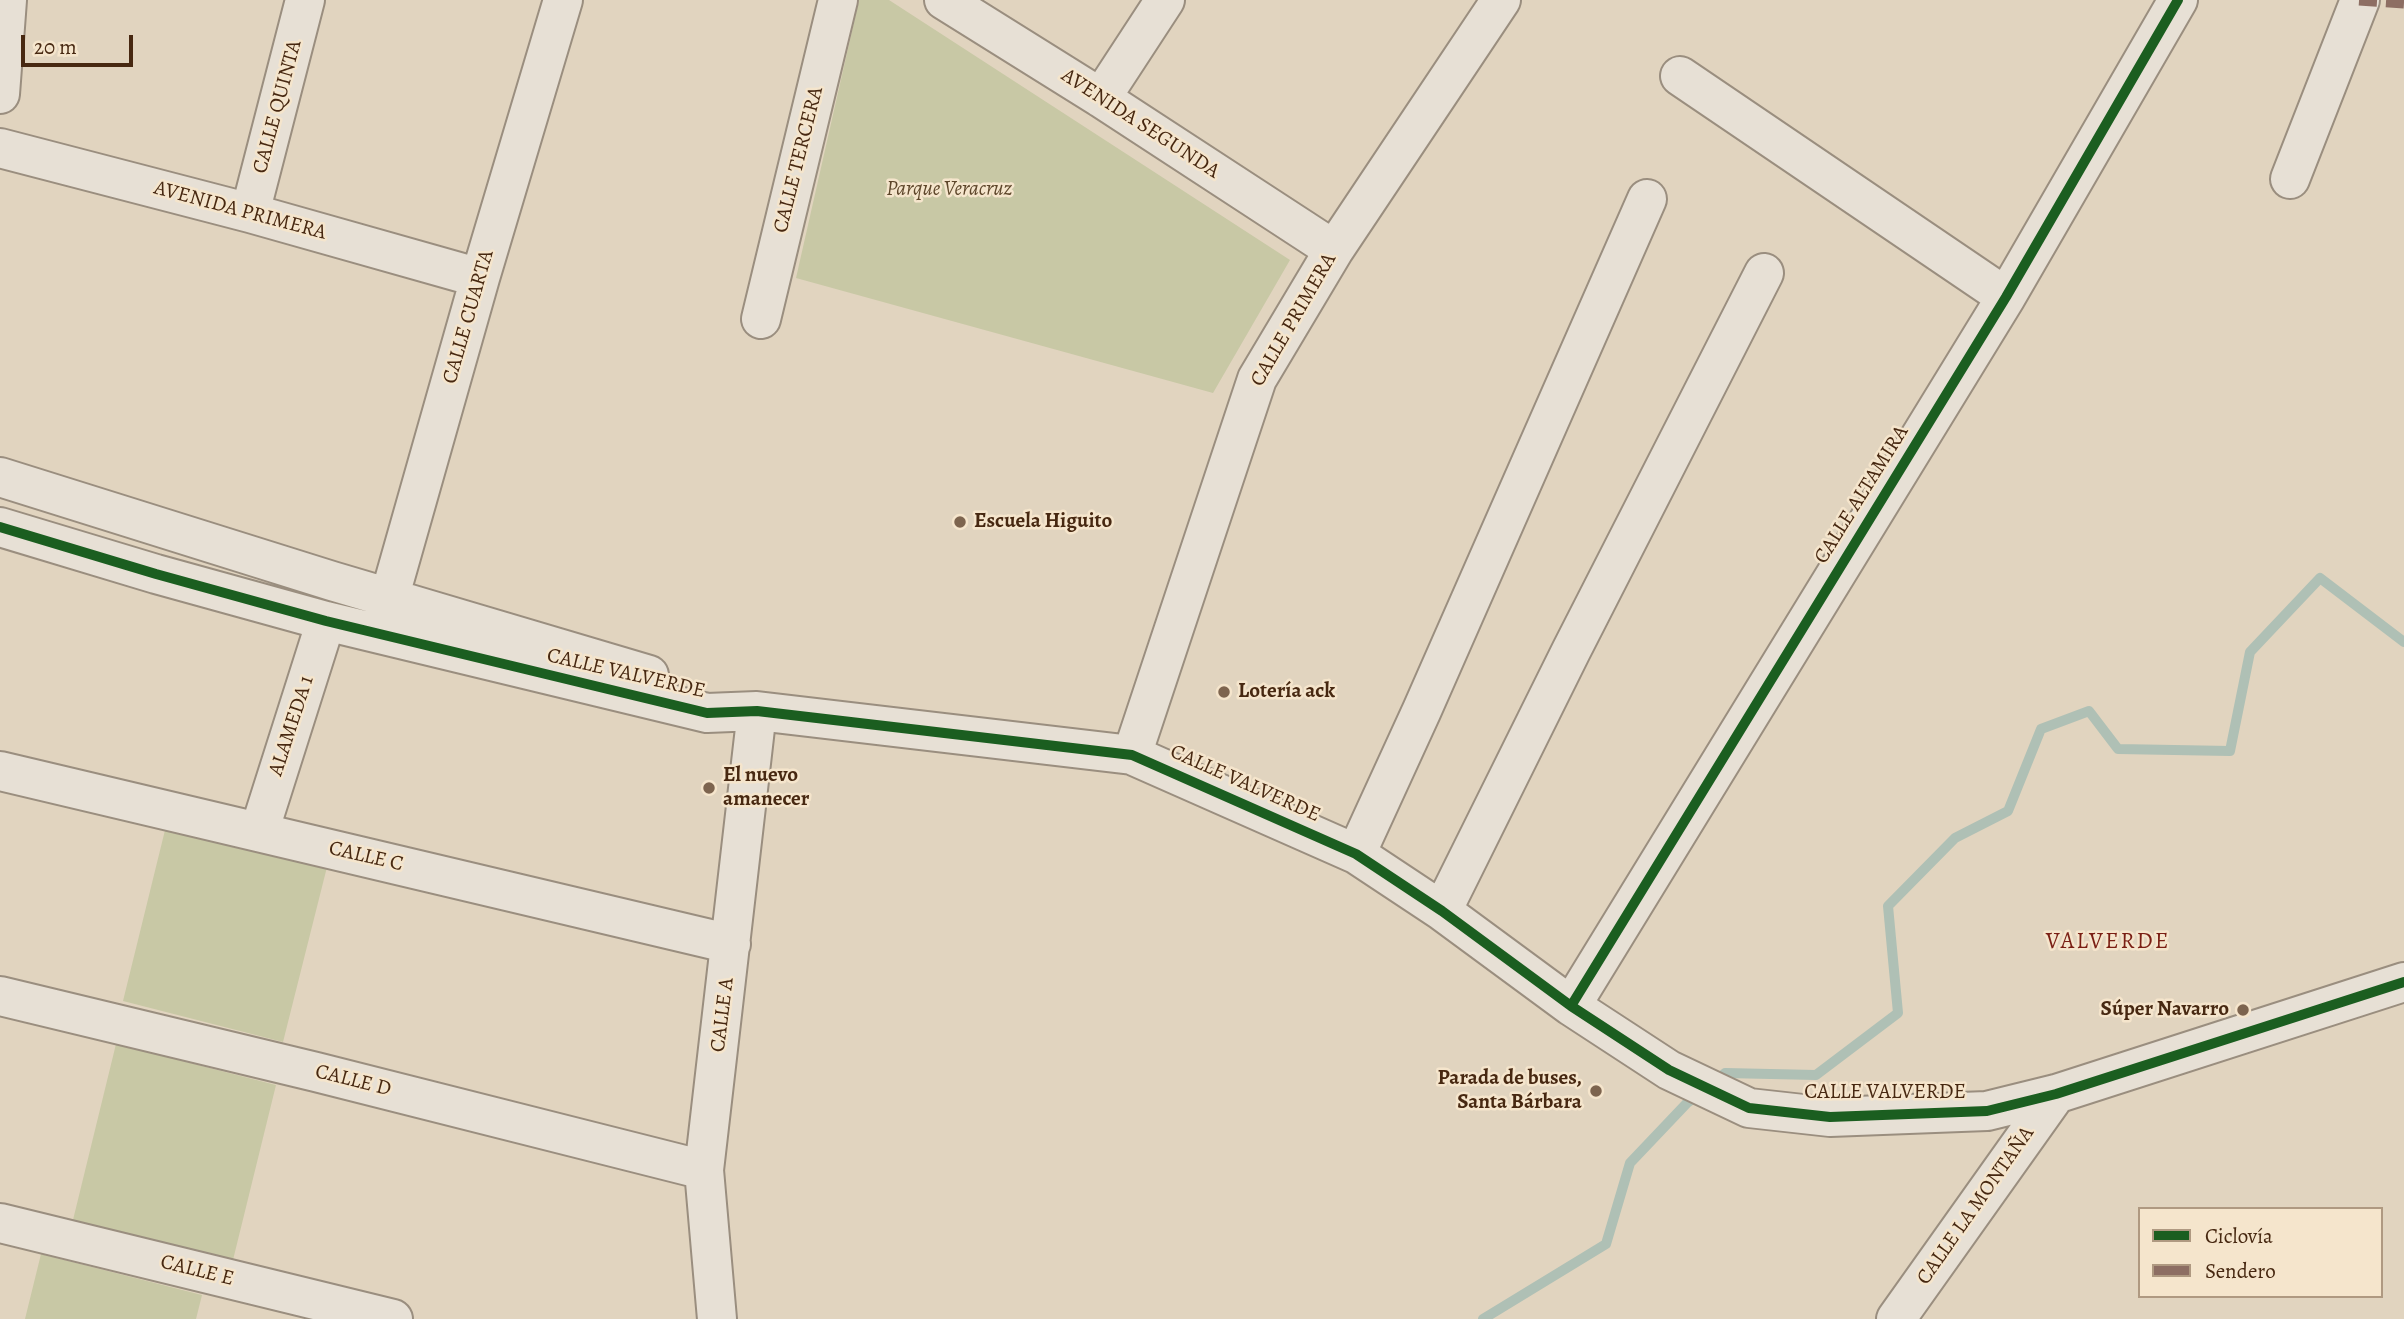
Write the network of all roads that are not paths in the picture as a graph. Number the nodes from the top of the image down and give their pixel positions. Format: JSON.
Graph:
{"nodes":[{"id":1,"x":8,"y":0,"type":"edge"},
{"id":2,"x":305,"y":0,"type":"edge"},
{"id":3,"x":563,"y":0,"type":"edge"},
{"id":4,"x":838,"y":0,"type":"edge"},
{"id":5,"x":944,"y":0,"type":"edge"},
{"id":6,"x":1164,"y":0,"type":"edge"},
{"id":7,"x":1501,"y":0,"type":"edge"},
{"id":8,"x":2178,"y":0,"type":"edge"},
{"id":9,"x":2360,"y":0,"type":"edge"},
{"id":10,"x":1680,"y":76,"type":"dead end"},
{"id":11,"x":0,"y":94,"type":"edge"},
{"id":12,"x":1101,"y":98,"type":"junction"},
{"id":13,"x":0,"y":148,"type":"edge"},
{"id":14,"x":2290,"y":179,"type":"dead end"},
{"id":15,"x":1647,"y":199,"type":"dead end"},
{"id":16,"x":250,"y":213,"type":"junction"},
{"id":17,"x":1334,"y":250,"type":"junction"},
{"id":18,"x":1764,"y":274,"type":"dead end"},
{"id":19,"x":480,"y":278,"type":"junction"},
{"id":20,"x":2006,"y":297,"type":"junction"},
{"id":21,"x":761,"y":319,"type":"dead end"},
{"id":22,"x":0,"y":477,"type":"edge"},
{"id":23,"x":0,"y":527,"type":"edge"},
{"id":24,"x":390,"y":597,"type":"junction"},
{"id":25,"x":326,"y":621,"type":"junction"},
{"id":26,"x":379,"y":635,"type":"junction"},
{"id":27,"x":757,"y":711,"type":"junction"},
{"id":28,"x":1132,"y":755,"type":"junction"},
{"id":29,"x":0,"y":771,"type":"edge"},
{"id":30,"x":259,"y":832,"type":"junction"},
{"id":31,"x":1356,"y":854,"type":"junction"},
{"id":32,"x":1442,"y":911,"type":"junction"},
{"id":33,"x":732,"y":944,"type":"junction"},
{"id":34,"x":2404,"y":982,"type":"edge"},
{"id":35,"x":0,"y":996,"type":"edge"},
{"id":36,"x":1571,"y":1006,"type":"junction"},
{"id":37,"x":2056,"y":1094,"type":"junction"},
{"id":38,"x":704,"y":1170,"type":"junction"},
{"id":39,"x":0,"y":1223,"type":"edge"},
{"id":40,"x":393,"y":1319,"type":"edge"},
{"id":41,"x":717,"y":1319,"type":"edge"},
{"id":42,"x":1896,"y":1319,"type":"edge"}],
"edges":[{"from":1,"to":11,"type":"street"},
{"from":2,"to":16,"type":"street","name":"CALLE QUINTA"},
{"from":3,"to":19,"type":"street","name":"CALLE CUARTA"},
{"from":4,"to":21,"type":"street","name":"CALLE TERCERA"},
{"from":5,"to":12,"type":"street","name":"AVENIDA SEGUNDA"},
{"from":6,"to":12,"type":"street"},
{"from":7,"to":17,"type":"street","name":"CALLE PRIMERA"},
{"from":8,"to":20,"type":"street","name":"CALLE ALTAMIRA"},
{"from":9,"to":14,"type":"street"},
{"from":10,"to":20,"type":"street"},
{"from":12,"to":17,"type":"street","name":"AVENIDA SEGUNDA"},
{"from":13,"to":16,"type":"street","name":"AVENIDA PRIMERA"},
{"from":15,"to":31,"type":"street"},
{"from":16,"to":19,"type":"street","name":"AVENIDA PRIMERA"},
{"from":17,"to":28,"type":"street","name":"CALLE PRIMERA"},
{"from":18,"to":32,"type":"street"},
{"from":19,"to":24,"type":"street","name":"CALLE CUARTA"},
{"from":20,"to":36,"type":"street","name":"CALLE ALTAMIRA"},
{"from":22,"to":24,"type":"street","name":"CALLE VALVERDE"},
{"from":23,"to":25,"type":"street","name":"CALLE VALVERDE"},
{"from":24,"to":26,"type":"street","name":"CALLE CUARTA"},
{"from":24,"to":27,"type":"street","name":"CALLE VALVERDE"},
{"from":25,"to":26,"type":"street","name":"CALLE VALVERDE"},
{"from":25,"to":30,"type":"street","name":"ALAMEDA 1"},
{"from":26,"to":27,"type":"street","name":"CALLE VALVERDE"},
{"from":27,"to":28,"type":"street","name":"CALLE VALVERDE"},
{"from":27,"to":33,"type":"street","name":"CALLE A"},
{"from":28,"to":31,"type":"street","name":"CALLE VALVERDE"},
{"from":29,"to":30,"type":"street","name":"CALLE C"},
{"from":30,"to":33,"type":"street","name":"CALLE C"},
{"from":31,"to":32,"type":"street","name":"CALLE VALVERDE"},
{"from":32,"to":36,"type":"street","name":"CALLE VALVERDE"},
{"from":33,"to":38,"type":"street","name":"CALLE A"},
{"from":34,"to":37,"type":"street","name":"CALLE VALVERDE"},
{"from":35,"to":38,"type":"street","name":"CALLE D"},
{"from":36,"to":37,"type":"street","name":"CALLE VALVERDE"},
{"from":37,"to":42,"type":"street","name":"CALLE LA MONTAÑA"},
{"from":38,"to":41,"type":"street","name":"CALLE A"},
{"from":39,"to":40,"type":"street","name":"CALLE E"}]}
